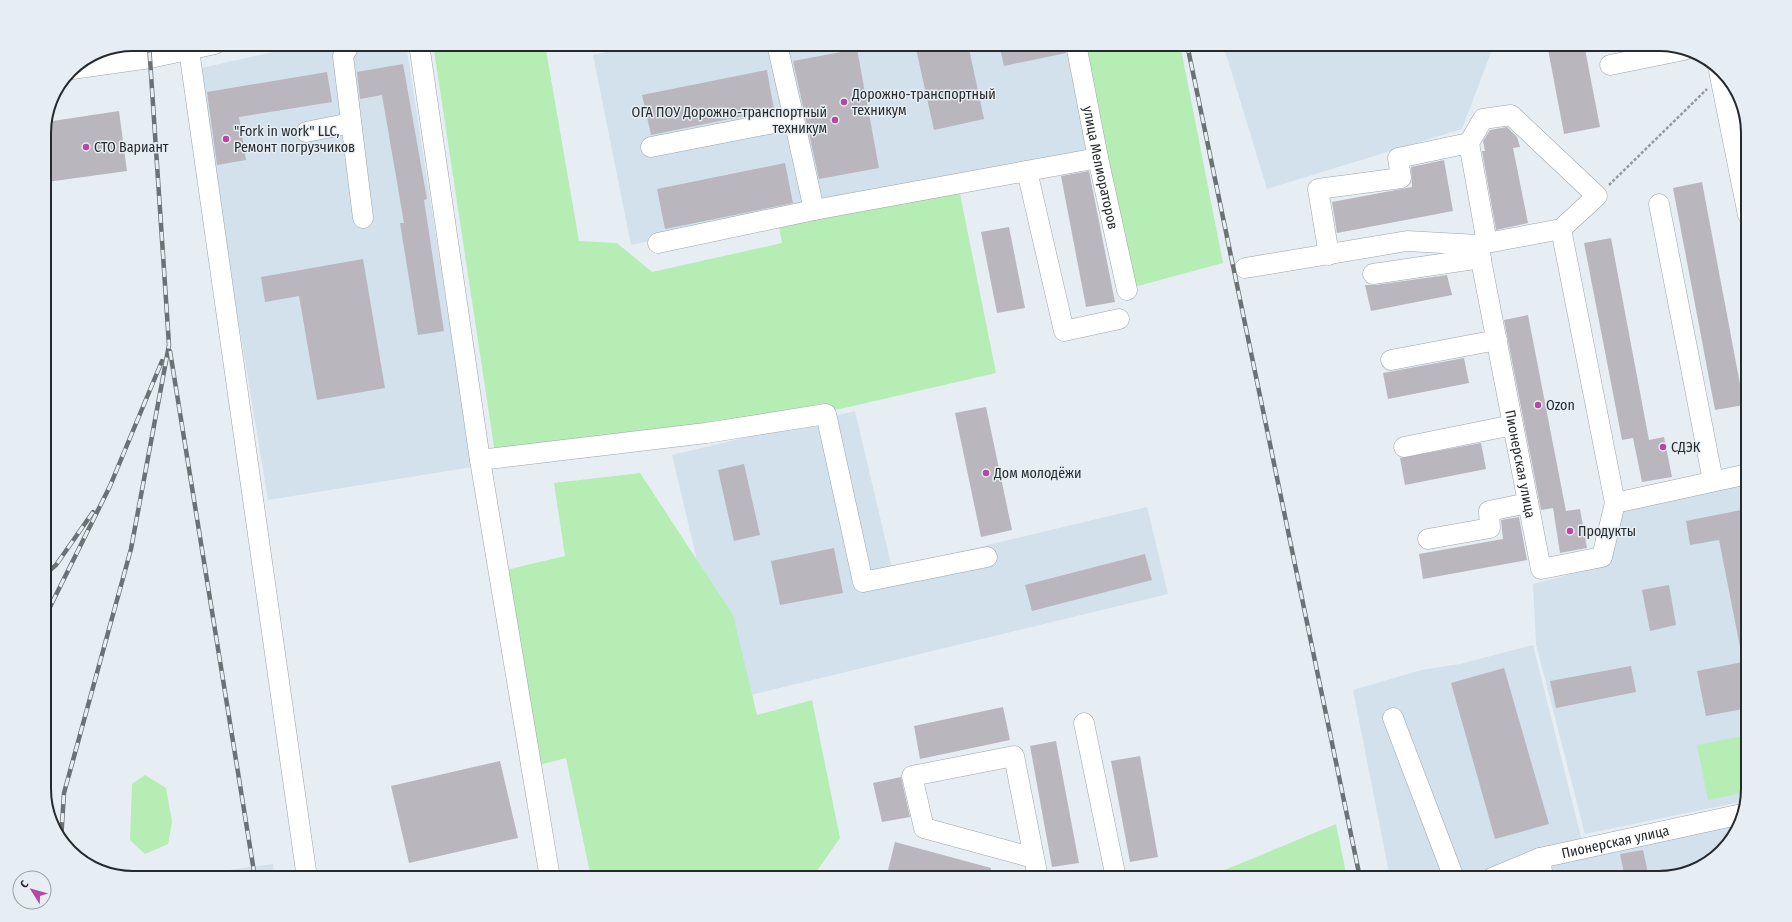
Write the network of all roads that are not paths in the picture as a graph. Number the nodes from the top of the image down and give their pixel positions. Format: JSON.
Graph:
{"nodes":[{"id":1,"x":184,"y":51,"type":"edge"},
{"id":2,"x":189,"y":51,"type":"edge"},
{"id":3,"x":346,"y":51,"type":"edge"},
{"id":4,"x":420,"y":51,"type":"edge"},
{"id":5,"x":779,"y":51,"type":"edge"},
{"id":6,"x":1077,"y":51,"type":"edge"},
{"id":7,"x":1672,"y":52,"type":"edge"},
{"id":8,"x":100,"y":58,"type":"edge"},
{"id":9,"x":1610,"y":65,"type":"dead end"},
{"id":10,"x":1722,"y":81,"type":"edge"},
{"id":11,"x":794,"y":119,"type":"junction"},
{"id":12,"x":351,"y":123,"type":"junction"},
{"id":13,"x":306,"y":132,"type":"dead end"},
{"id":14,"x":1468,"y":143,"type":"junction"},
{"id":15,"x":651,"y":147,"type":"dead end"},
{"id":16,"x":1098,"y":158,"type":"junction"},
{"id":17,"x":1027,"y":172,"type":"junction"},
{"id":18,"x":1741,"y":178,"type":"edge"},
{"id":19,"x":1659,"y":204,"type":"dead end"},
{"id":20,"x":814,"y":210,"type":"junction"},
{"id":21,"x":363,"y":218,"type":"dead end"},
{"id":22,"x":1561,"y":229,"type":"junction"},
{"id":23,"x":658,"y":243,"type":"dead end"},
{"id":24,"x":1482,"y":249,"type":"junction"},
{"id":25,"x":1329,"y":255,"type":"junction"},
{"id":26,"x":1245,"y":268,"type":"dead end"},
{"id":27,"x":1373,"y":274,"type":"dead end"},
{"id":28,"x":1127,"y":290,"type":"dead end"},
{"id":29,"x":1119,"y":320,"type":"dead end"},
{"id":30,"x":1497,"y":340,"type":"junction"},
{"id":31,"x":1391,"y":360,"type":"dead end"},
{"id":32,"x":1513,"y":425,"type":"junction"},
{"id":33,"x":1404,"y":447,"type":"dead end"},
{"id":34,"x":480,"y":460,"type":"junction"},
{"id":35,"x":1741,"y":475,"type":"edge"},
{"id":36,"x":1713,"y":481,"type":"junction"},
{"id":37,"x":1615,"y":502,"type":"junction"},
{"id":38,"x":1528,"y":503,"type":"junction"},
{"id":39,"x":1428,"y":539,"type":"dead end"},
{"id":40,"x":987,"y":557,"type":"dead end"},
{"id":41,"x":1393,"y":718,"type":"dead end"},
{"id":42,"x":1084,"y":723,"type":"dead end"},
{"id":43,"x":1737,"y":815,"type":"edge"},
{"id":44,"x":1034,"y":858,"type":"junction"},
{"id":45,"x":1540,"y":858,"type":"junction"},
{"id":46,"x":306,"y":871,"type":"edge"},
{"id":47,"x":549,"y":871,"type":"edge"},
{"id":48,"x":1037,"y":871,"type":"edge"},
{"id":49,"x":1115,"y":871,"type":"edge"},
{"id":50,"x":1451,"y":871,"type":"edge"},
{"id":51,"x":1509,"y":871,"type":"edge"},
{"id":52,"x":1542,"y":871,"type":"edge"}],
"edges":[{"from":1,"to":8,"type":"street"},
{"from":2,"to":46,"type":"street"},
{"from":3,"to":12,"type":"street"},
{"from":4,"to":34,"type":"street"},
{"from":5,"to":11,"type":"street"},
{"from":6,"to":16,"type":"street","name":"улица Мелиораторов"},
{"from":7,"to":9,"type":"street"},
{"from":10,"to":18,"type":"street"},
{"from":11,"to":15,"type":"street"},
{"from":11,"to":20,"type":"street"},
{"from":12,"to":13,"type":"street"},
{"from":12,"to":21,"type":"street"},
{"from":14,"to":22,"type":"street"},
{"from":14,"to":24,"type":"street","name":"Пионерская улица"},
{"from":14,"to":25,"type":"street"},
{"from":16,"to":17,"type":"street"},
{"from":16,"to":28,"type":"street","name":"улица Мелиораторов"},
{"from":17,"to":20,"type":"street"},
{"from":17,"to":29,"type":"street"},
{"from":19,"to":36,"type":"street"},
{"from":20,"to":23,"type":"street"},
{"from":22,"to":24,"type":"street"},
{"from":22,"to":37,"type":"street"},
{"from":24,"to":25,"type":"street"},
{"from":24,"to":27,"type":"street"},
{"from":24,"to":30,"type":"street","name":"Пионерская улица"},
{"from":25,"to":26,"type":"street"},
{"from":30,"to":31,"type":"street"},
{"from":30,"to":32,"type":"street","name":"Пионерская улица"},
{"from":32,"to":33,"type":"street"},
{"from":32,"to":38,"type":"street","name":"Пионерская улица"},
{"from":34,"to":40,"type":"street"},
{"from":34,"to":47,"type":"street"},
{"from":35,"to":36,"type":"street"},
{"from":36,"to":37,"type":"street"},
{"from":37,"to":38,"type":"street","name":"Пионерская улица"},
{"from":38,"to":39,"type":"street"},
{"from":41,"to":50,"type":"street"},
{"from":42,"to":49,"type":"street"},
{"from":43,"to":45,"type":"street","name":"Пионерская улица"},
{"from":44,"to":44,"type":"street"},
{"from":44,"to":48,"type":"street"},
{"from":45,"to":51,"type":"street","name":"Пионерская улица"},
{"from":45,"to":52,"type":"street"}]}
